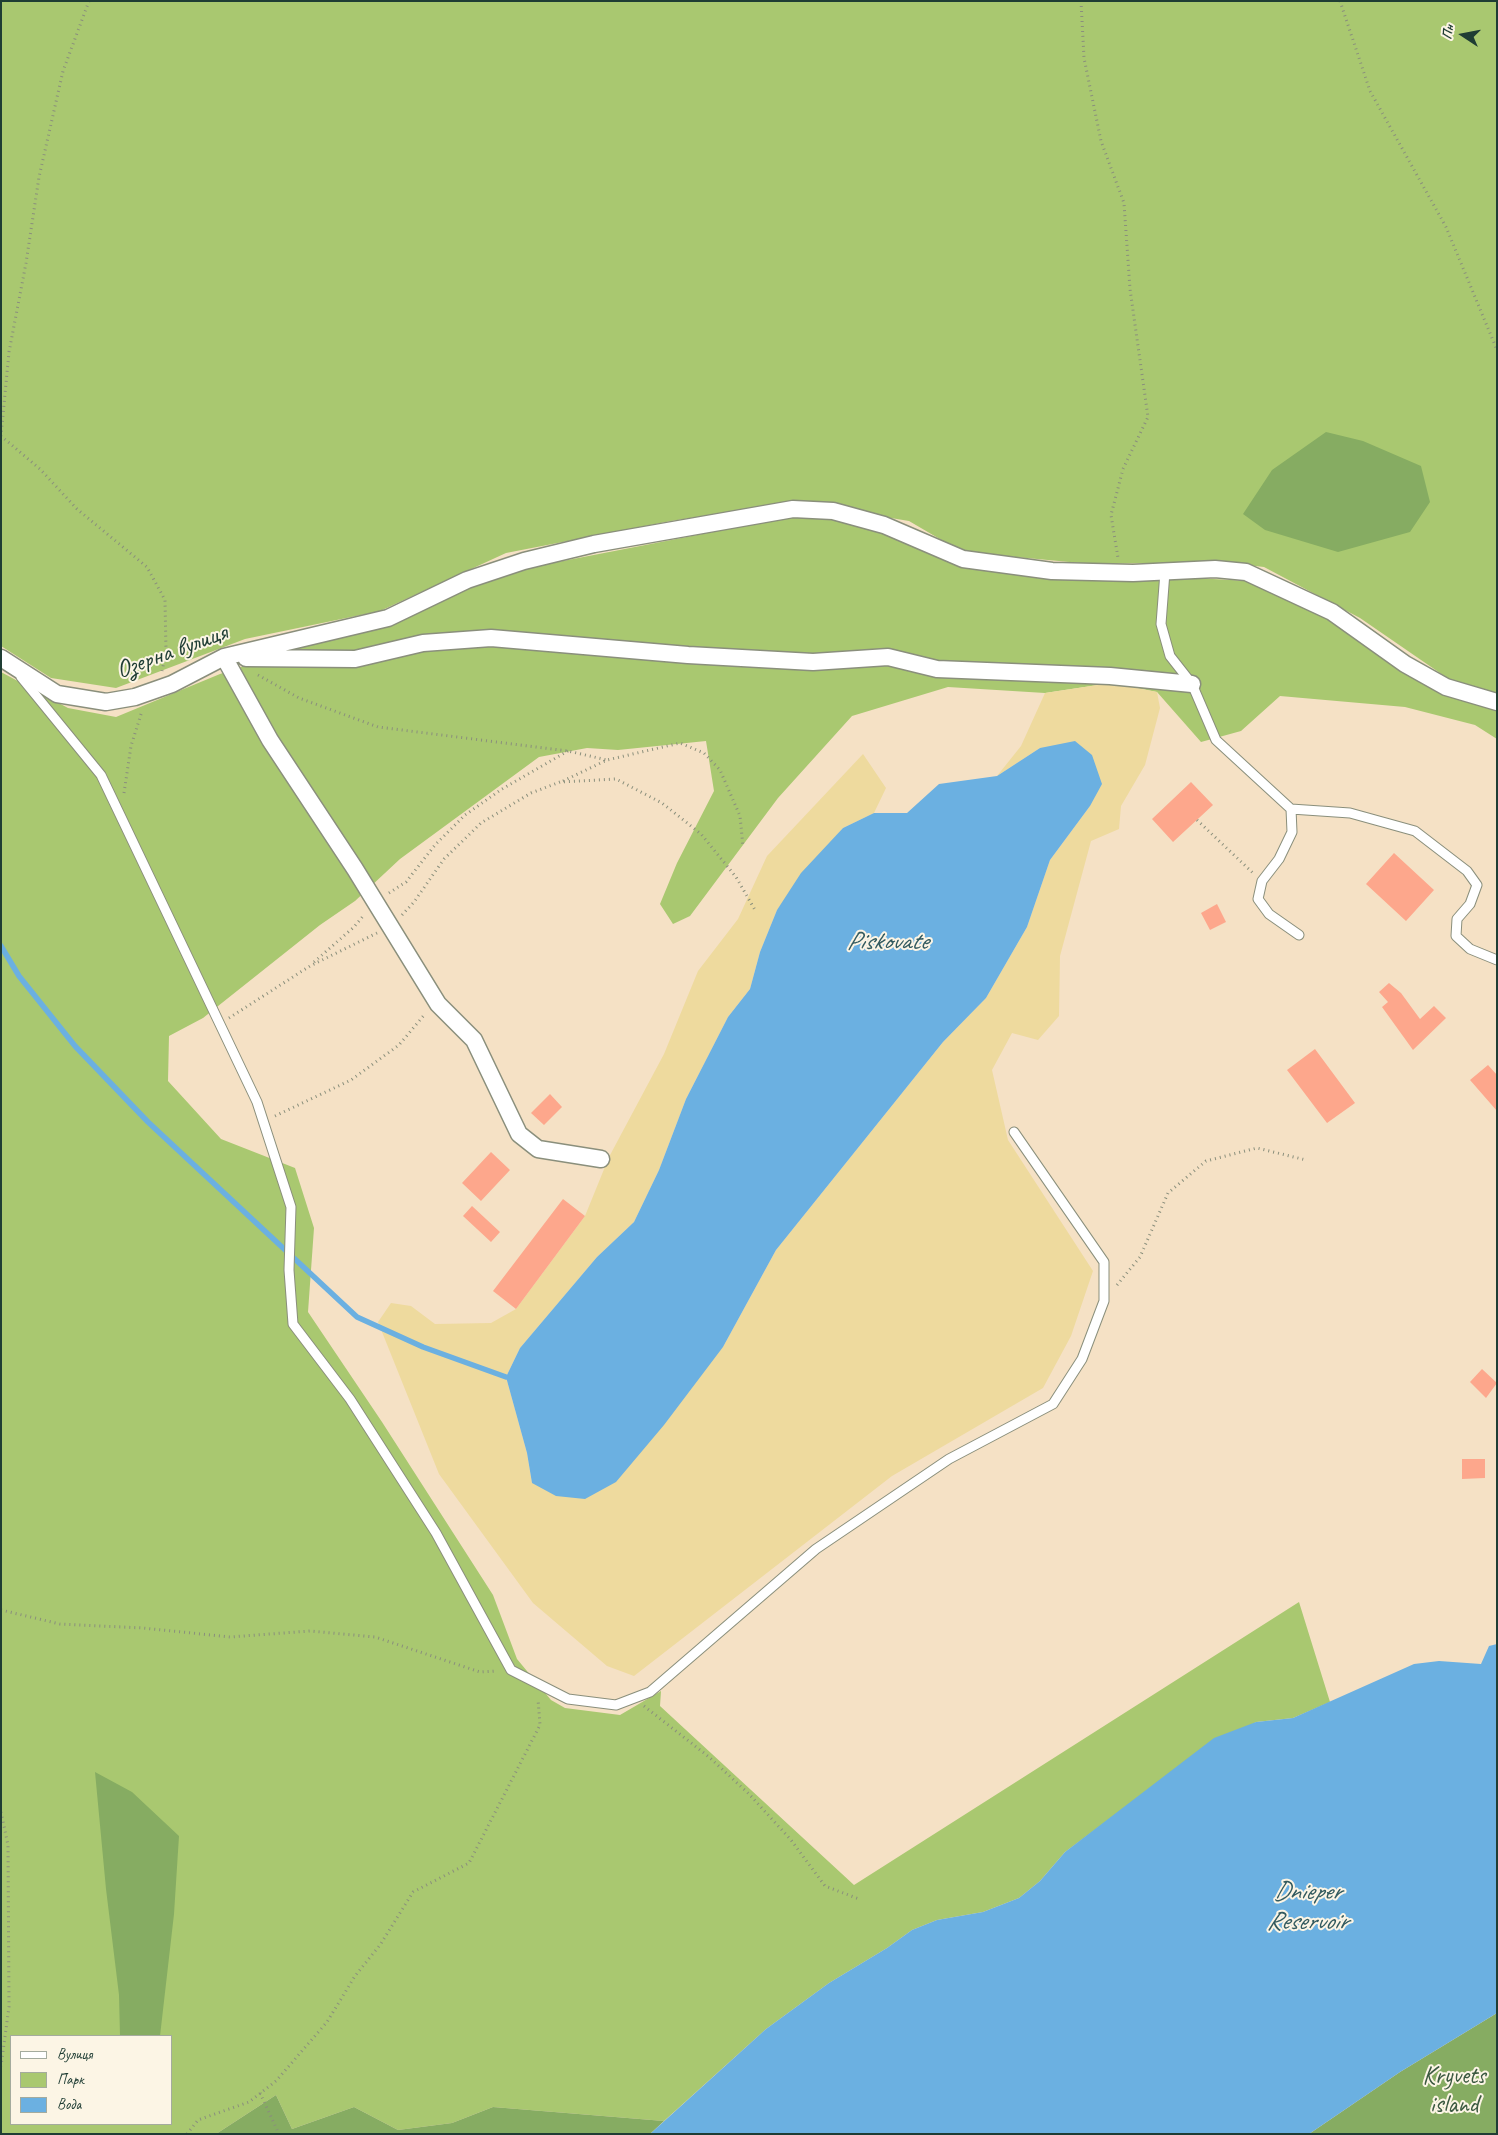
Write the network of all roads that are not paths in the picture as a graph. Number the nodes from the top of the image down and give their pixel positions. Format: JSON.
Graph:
{"nodes":[{"id":1,"x":1165,"y":572,"type":"junction"},
{"id":2,"x":224,"y":657,"type":"junction"},
{"id":3,"x":6,"y":661,"type":"edge"},
{"id":4,"x":1192,"y":684,"type":"junction"},
{"id":5,"x":1497,"y":702,"type":"edge"},
{"id":6,"x":1291,"y":808,"type":"junction"},
{"id":7,"x":1299,"y":935,"type":"dead end"},
{"id":8,"x":1497,"y":960,"type":"edge"},
{"id":9,"x":1014,"y":1132,"type":"dead end"},
{"id":10,"x":601,"y":1159,"type":"dead end"}],
"edges":[{"from":1,"to":2,"type":"street","name":"Озерна вулиця"},
{"from":1,"to":4,"type":"lane"},
{"from":1,"to":5,"type":"street","name":"Озерна вулиця"},
{"from":2,"to":3,"type":"street","name":"Озерна вулиця"},
{"from":2,"to":4,"type":"street"},
{"from":2,"to":10,"type":"street"},
{"from":3,"to":9,"type":"lane"},
{"from":4,"to":6,"type":"lane"},
{"from":6,"to":7,"type":"lane"},
{"from":6,"to":8,"type":"lane"}]}
